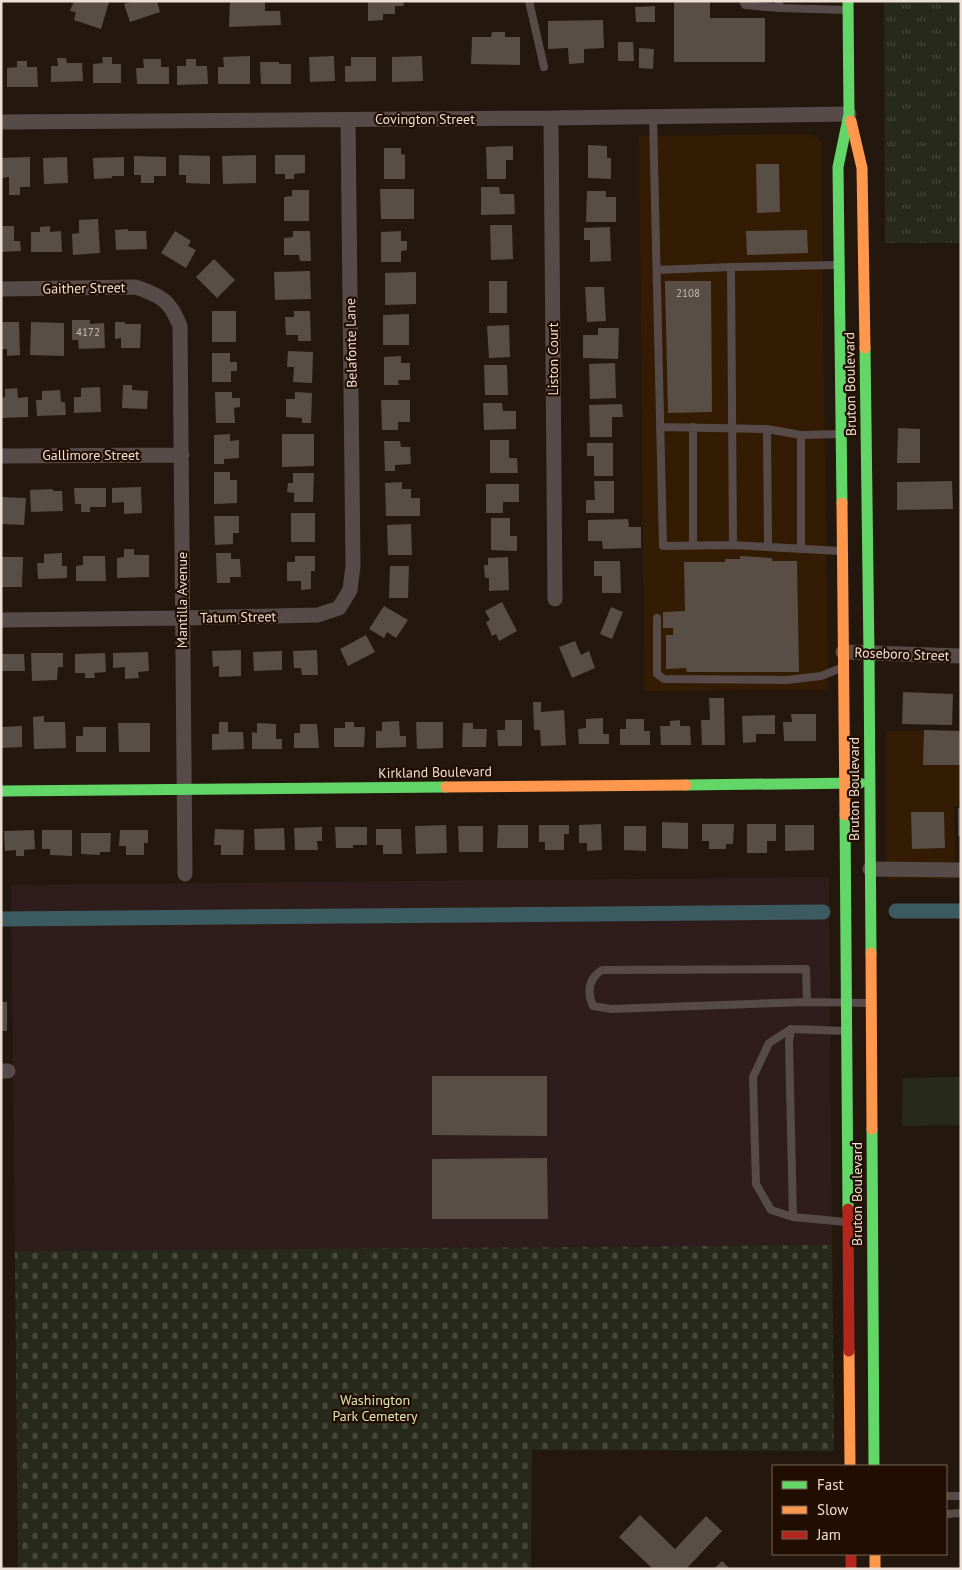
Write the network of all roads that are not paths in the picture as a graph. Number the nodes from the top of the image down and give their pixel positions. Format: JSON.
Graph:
{"nodes":[{"id":1,"x":529,"y":1,"type":"edge"},
{"id":2,"x":743,"y":1,"type":"edge"},
{"id":3,"x":779,"y":5,"type":"edge"},
{"id":4,"x":848,"y":6,"type":"edge"},
{"id":5,"x":544,"y":67,"type":"dead end"},
{"id":6,"x":849,"y":114,"type":"junction"},
{"id":7,"x":653,"y":117,"type":"junction"},
{"id":8,"x":551,"y":118,"type":"junction"},
{"id":9,"x":348,"y":120,"type":"junction"},
{"id":10,"x":1,"y":122,"type":"edge"},
{"id":11,"x":839,"y":265,"type":"junction"},
{"id":12,"x":731,"y":267,"type":"junction"},
{"id":13,"x":657,"y":270,"type":"junction"},
{"id":14,"x":1,"y":289,"type":"edge"},
{"id":15,"x":852,"y":305,"type":"junction"},
{"id":16,"x":180,"y":326,"type":"joint"},
{"id":17,"x":660,"y":427,"type":"junction"},
{"id":18,"x":693,"y":427,"type":"junction"},
{"id":19,"x":732,"y":428,"type":"junction"},
{"id":20,"x":767,"y":429,"type":"junction"},
{"id":21,"x":853,"y":434,"type":"junction"},
{"id":22,"x":801,"y":435,"type":"junction"},
{"id":23,"x":182,"y":454,"type":"junction"},
{"id":24,"x":1,"y":456,"type":"edge"},
{"id":25,"x":733,"y":545,"type":"junction"},
{"id":26,"x":693,"y":546,"type":"junction"},
{"id":27,"x":768,"y":548,"type":"junction"},
{"id":28,"x":802,"y":549,"type":"junction"},
{"id":29,"x":842,"y":551,"type":"junction"},
{"id":30,"x":353,"y":566,"type":"joint"},
{"id":31,"x":556,"y":599,"type":"dead end"},
{"id":32,"x":182,"y":618,"type":"junction"},
{"id":33,"x":657,"y":618,"type":"dead end"},
{"id":34,"x":1,"y":620,"type":"edge"},
{"id":35,"x":843,"y":652,"type":"junction"},
{"id":36,"x":869,"y":653,"type":"junction"},
{"id":37,"x":961,"y":656,"type":"edge"},
{"id":38,"x":843,"y":668,"type":"junction"},
{"id":39,"x":845,"y":783,"type":"junction"},
{"id":40,"x":869,"y":783,"type":"junction"},
{"id":41,"x":184,"y":789,"type":"junction"},
{"id":42,"x":1,"y":790,"type":"edge"},
{"id":43,"x":870,"y":869,"type":"junction"},
{"id":44,"x":961,"y":870,"type":"edge"},
{"id":45,"x":185,"y":874,"type":"dead end"},
{"id":46,"x":807,"y":1002,"type":"junction"},
{"id":47,"x":847,"y":1003,"type":"junction"},
{"id":48,"x":871,"y":1003,"type":"junction"},
{"id":49,"x":792,"y":1029,"type":"junction"},
{"id":50,"x":859,"y":1031,"type":"junction"},
{"id":51,"x":793,"y":1216,"type":"junction"},
{"id":52,"x":860,"y":1222,"type":"junction"},
{"id":53,"x":850,"y":1465,"type":"edge"},
{"id":54,"x":874,"y":1465,"type":"edge"},
{"id":55,"x":947,"y":1496,"type":"edge"},
{"id":56,"x":961,"y":1496,"type":"edge"},
{"id":57,"x":961,"y":1513,"type":"edge"},
{"id":58,"x":947,"y":1514,"type":"edge"},
{"id":59,"x":851,"y":1555,"type":"edge"},
{"id":60,"x":875,"y":1555,"type":"edge"},
{"id":61,"x":851,"y":1569,"type":"edge"},
{"id":62,"x":875,"y":1569,"type":"edge"}],
"edges":[{"from":1,"to":5,"type":"lane"},
{"from":2,"to":3,"type":"lane"},
{"from":3,"to":4,"type":"lane"},
{"from":4,"to":6,"type":"street","name":"Bruton Boulevard"},
{"from":6,"to":7,"type":"street","name":"Covington Street"},
{"from":6,"to":11,"type":"street","name":"Bruton Boulevard"},
{"from":6,"to":15,"type":"street","name":"Bruton Boulevard"},
{"from":7,"to":8,"type":"street","name":"Covington Street"},
{"from":7,"to":13,"type":"lane"},
{"from":8,"to":9,"type":"street","name":"Covington Street"},
{"from":8,"to":31,"type":"street","name":"Liston Court"},
{"from":9,"to":10,"type":"street","name":"Covington Street"},
{"from":9,"to":30,"type":"street","name":"Belafonte Lane"},
{"from":11,"to":12,"type":"lane"},
{"from":11,"to":15,"type":"street","name":"Bruton Boulevard"},
{"from":12,"to":13,"type":"lane"},
{"from":12,"to":19,"type":"lane"},
{"from":13,"to":17,"type":"lane"},
{"from":14,"to":16,"type":"street","name":"Gaither Street"},
{"from":15,"to":21,"type":"street","name":"Bruton Boulevard"},
{"from":15,"to":21,"type":"street","name":"Bruton Boulevard"},
{"from":16,"to":23,"type":"street","name":"Mantilla Avenue"},
{"from":17,"to":18,"type":"lane"},
{"from":17,"to":26,"type":"lane"},
{"from":18,"to":19,"type":"lane"},
{"from":18,"to":26,"type":"lane"},
{"from":19,"to":20,"type":"lane"},
{"from":19,"to":25,"type":"lane"},
{"from":20,"to":22,"type":"lane"},
{"from":20,"to":27,"type":"lane"},
{"from":21,"to":22,"type":"lane"},
{"from":21,"to":29,"type":"street","name":"Bruton Boulevard"},
{"from":21,"to":36,"type":"street","name":"Bruton Boulevard"},
{"from":22,"to":28,"type":"lane"},
{"from":23,"to":24,"type":"street","name":"Gallimore Street"},
{"from":23,"to":32,"type":"street","name":"Mantilla Avenue"},
{"from":25,"to":26,"type":"lane"},
{"from":25,"to":27,"type":"lane"},
{"from":27,"to":28,"type":"lane"},
{"from":28,"to":29,"type":"lane"},
{"from":29,"to":35,"type":"street","name":"Bruton Boulevard"},
{"from":30,"to":32,"type":"street","name":"Tatum Street"},
{"from":32,"to":34,"type":"street","name":"Tatum Street"},
{"from":32,"to":41,"type":"street","name":"Mantilla Avenue"},
{"from":33,"to":38,"type":"lane"},
{"from":35,"to":36,"type":"street","name":"Roseboro Street"},
{"from":35,"to":38,"type":"street","name":"Bruton Boulevard"},
{"from":36,"to":37,"type":"street","name":"Roseboro Street"},
{"from":36,"to":40,"type":"street","name":"Bruton Boulevard"},
{"from":38,"to":39,"type":"street","name":"Bruton Boulevard"},
{"from":39,"to":40,"type":"street","name":"Kirkland Boulevard"},
{"from":39,"to":41,"type":"street","name":"Kirkland Boulevard"},
{"from":39,"to":47,"type":"street","name":"Bruton Boulevard"},
{"from":40,"to":43,"type":"street","name":"Bruton Boulevard"},
{"from":41,"to":42,"type":"street","name":"Kirkland Boulevard"},
{"from":41,"to":45,"type":"street","name":"Mantilla Avenue"},
{"from":43,"to":44,"type":"street"},
{"from":43,"to":48,"type":"street","name":"Bruton Boulevard"},
{"from":46,"to":46,"type":"lane"},
{"from":46,"to":47,"type":"lane"},
{"from":47,"to":48,"type":"lane"},
{"from":47,"to":50,"type":"street","name":"Bruton Boulevard"},
{"from":48,"to":50,"type":"street","name":"Bruton Boulevard"},
{"from":49,"to":50,"type":"lane"},
{"from":49,"to":51,"type":"lane"},
{"from":49,"to":51,"type":"lane"},
{"from":50,"to":52,"type":"street","name":"Bruton Boulevard"},
{"from":50,"to":52,"type":"street","name":"Bruton Boulevard"},
{"from":51,"to":52,"type":"lane"},
{"from":52,"to":53,"type":"street","name":"Bruton Boulevard"},
{"from":52,"to":54,"type":"street","name":"Bruton Boulevard"},
{"from":55,"to":56,"type":"lane"},
{"from":57,"to":58,"type":"lane"},
{"from":59,"to":61,"type":"street"},
{"from":60,"to":62,"type":"street"}]}
